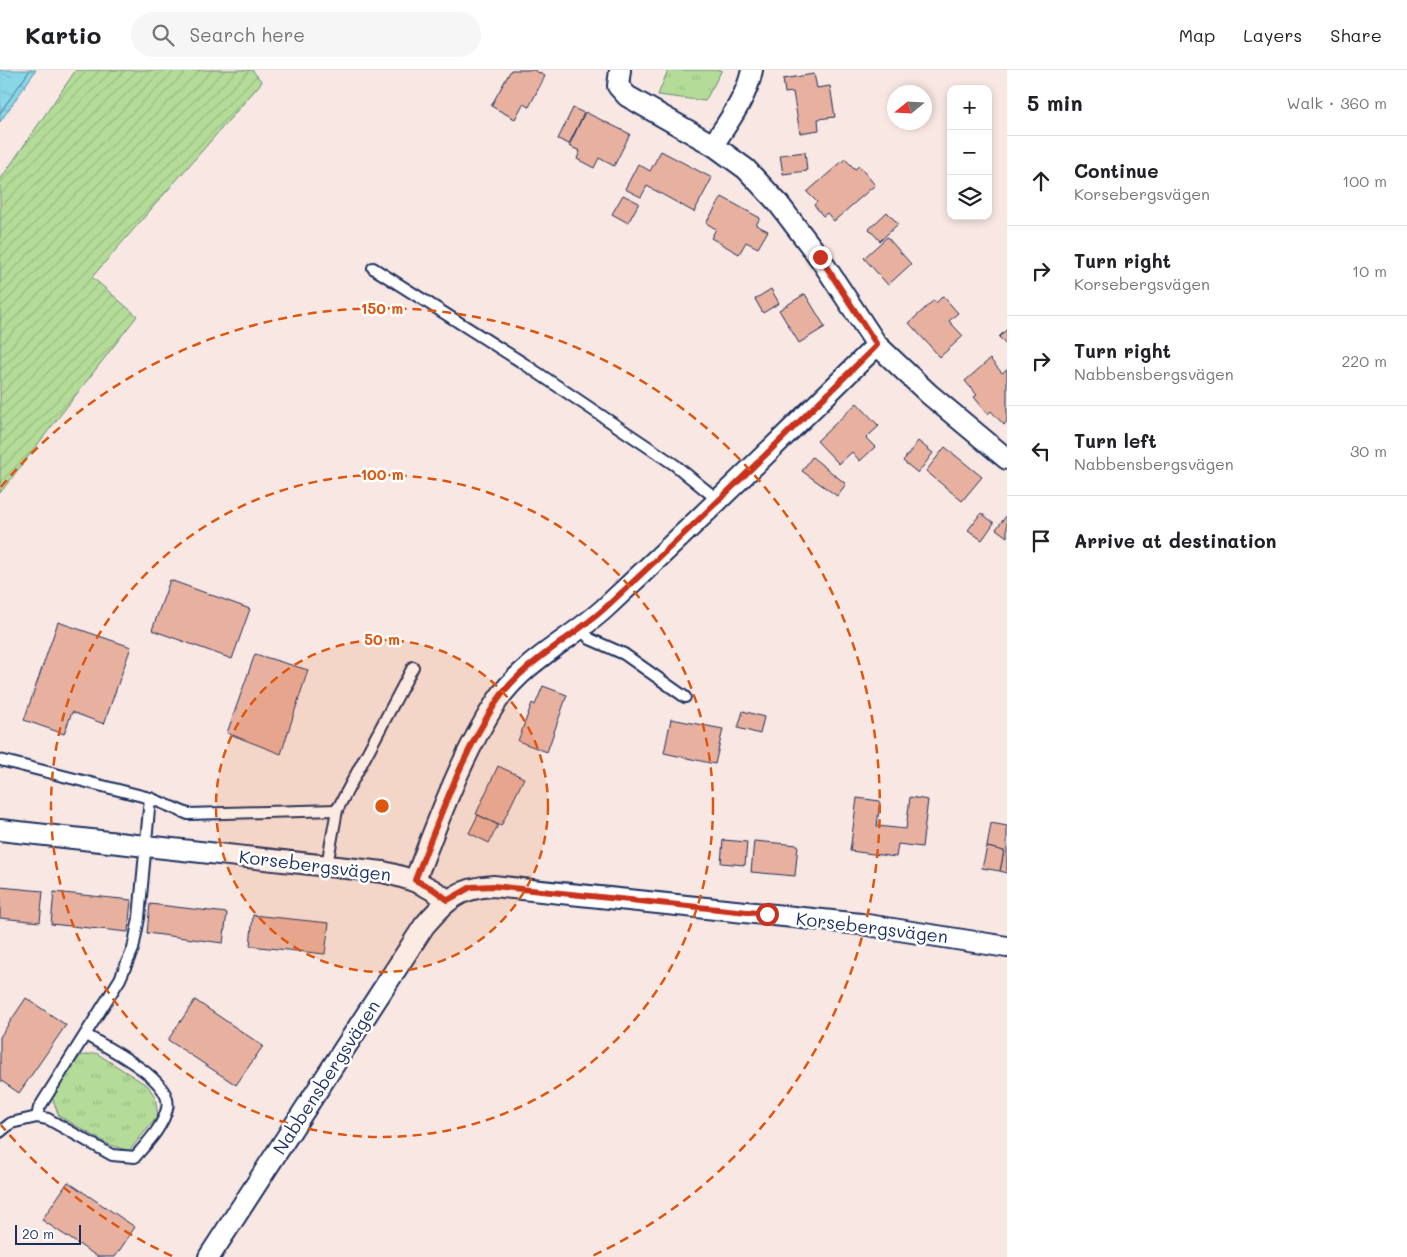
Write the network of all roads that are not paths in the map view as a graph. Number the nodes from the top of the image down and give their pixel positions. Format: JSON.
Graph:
{"nodes":[{"id":1,"x":620,"y":70,"type":"edge"},
{"id":2,"x":752,"y":70,"type":"edge"},
{"id":3,"x":713,"y":145,"type":"junction"},
{"id":4,"x":373,"y":268,"type":"dead end"},
{"id":5,"x":877,"y":345,"type":"junction"},
{"id":6,"x":1007,"y":460,"type":"edge"},
{"id":7,"x":718,"y":500,"type":"junction"},
{"id":8,"x":580,"y":627,"type":"junction"},
{"id":9,"x":413,"y":667,"type":"dead end"},
{"id":10,"x":685,"y":697,"type":"dead end"},
{"id":11,"x":0,"y":760,"type":"edge"},
{"id":12,"x":150,"y":798,"type":"junction"},
{"id":13,"x":337,"y":810,"type":"junction"},
{"id":14,"x":0,"y":830,"type":"edge"},
{"id":15,"x":146,"y":844,"type":"junction"},
{"id":16,"x":327,"y":865,"type":"junction"},
{"id":17,"x":415,"y":880,"type":"junction"},
{"id":18,"x":448,"y":900,"type":"junction"},
{"id":19,"x":1007,"y":947,"type":"edge"},
{"id":20,"x":86,"y":1035,"type":"junction"},
{"id":21,"x":37,"y":1117,"type":"junction"},
{"id":22,"x":0,"y":1132,"type":"edge"},
{"id":23,"x":209,"y":1257,"type":"edge"}],
"edges":[{"from":1,"to":3,"type":"street"},
{"from":2,"to":3,"type":"street"},
{"from":3,"to":5,"type":"street"},
{"from":4,"to":7,"type":"lane"},
{"from":5,"to":6,"type":"street"},
{"from":5,"to":7,"type":"street"},
{"from":7,"to":8,"type":"street"},
{"from":8,"to":10,"type":"lane"},
{"from":8,"to":17,"type":"street"},
{"from":9,"to":13,"type":"lane"},
{"from":11,"to":12,"type":"lane"},
{"from":12,"to":13,"type":"lane"},
{"from":12,"to":15,"type":"lane"},
{"from":13,"to":16,"type":"lane"},
{"from":14,"to":15,"type":"street","name":"Korsebergsvägen"},
{"from":15,"to":16,"type":"street","name":"Korsebergsvägen"},
{"from":15,"to":20,"type":"lane"},
{"from":16,"to":17,"type":"street","name":"Korsebergsvägen"},
{"from":17,"to":18,"type":"street","name":"Korsebergsvägen"},
{"from":18,"to":19,"type":"street","name":"Korsebergsvägen"},
{"from":18,"to":23,"type":"street","name":"Nabbensbergsvägen"},
{"from":20,"to":21,"type":"lane"},
{"from":20,"to":21,"type":"lane"},
{"from":21,"to":22,"type":"lane"}]}
